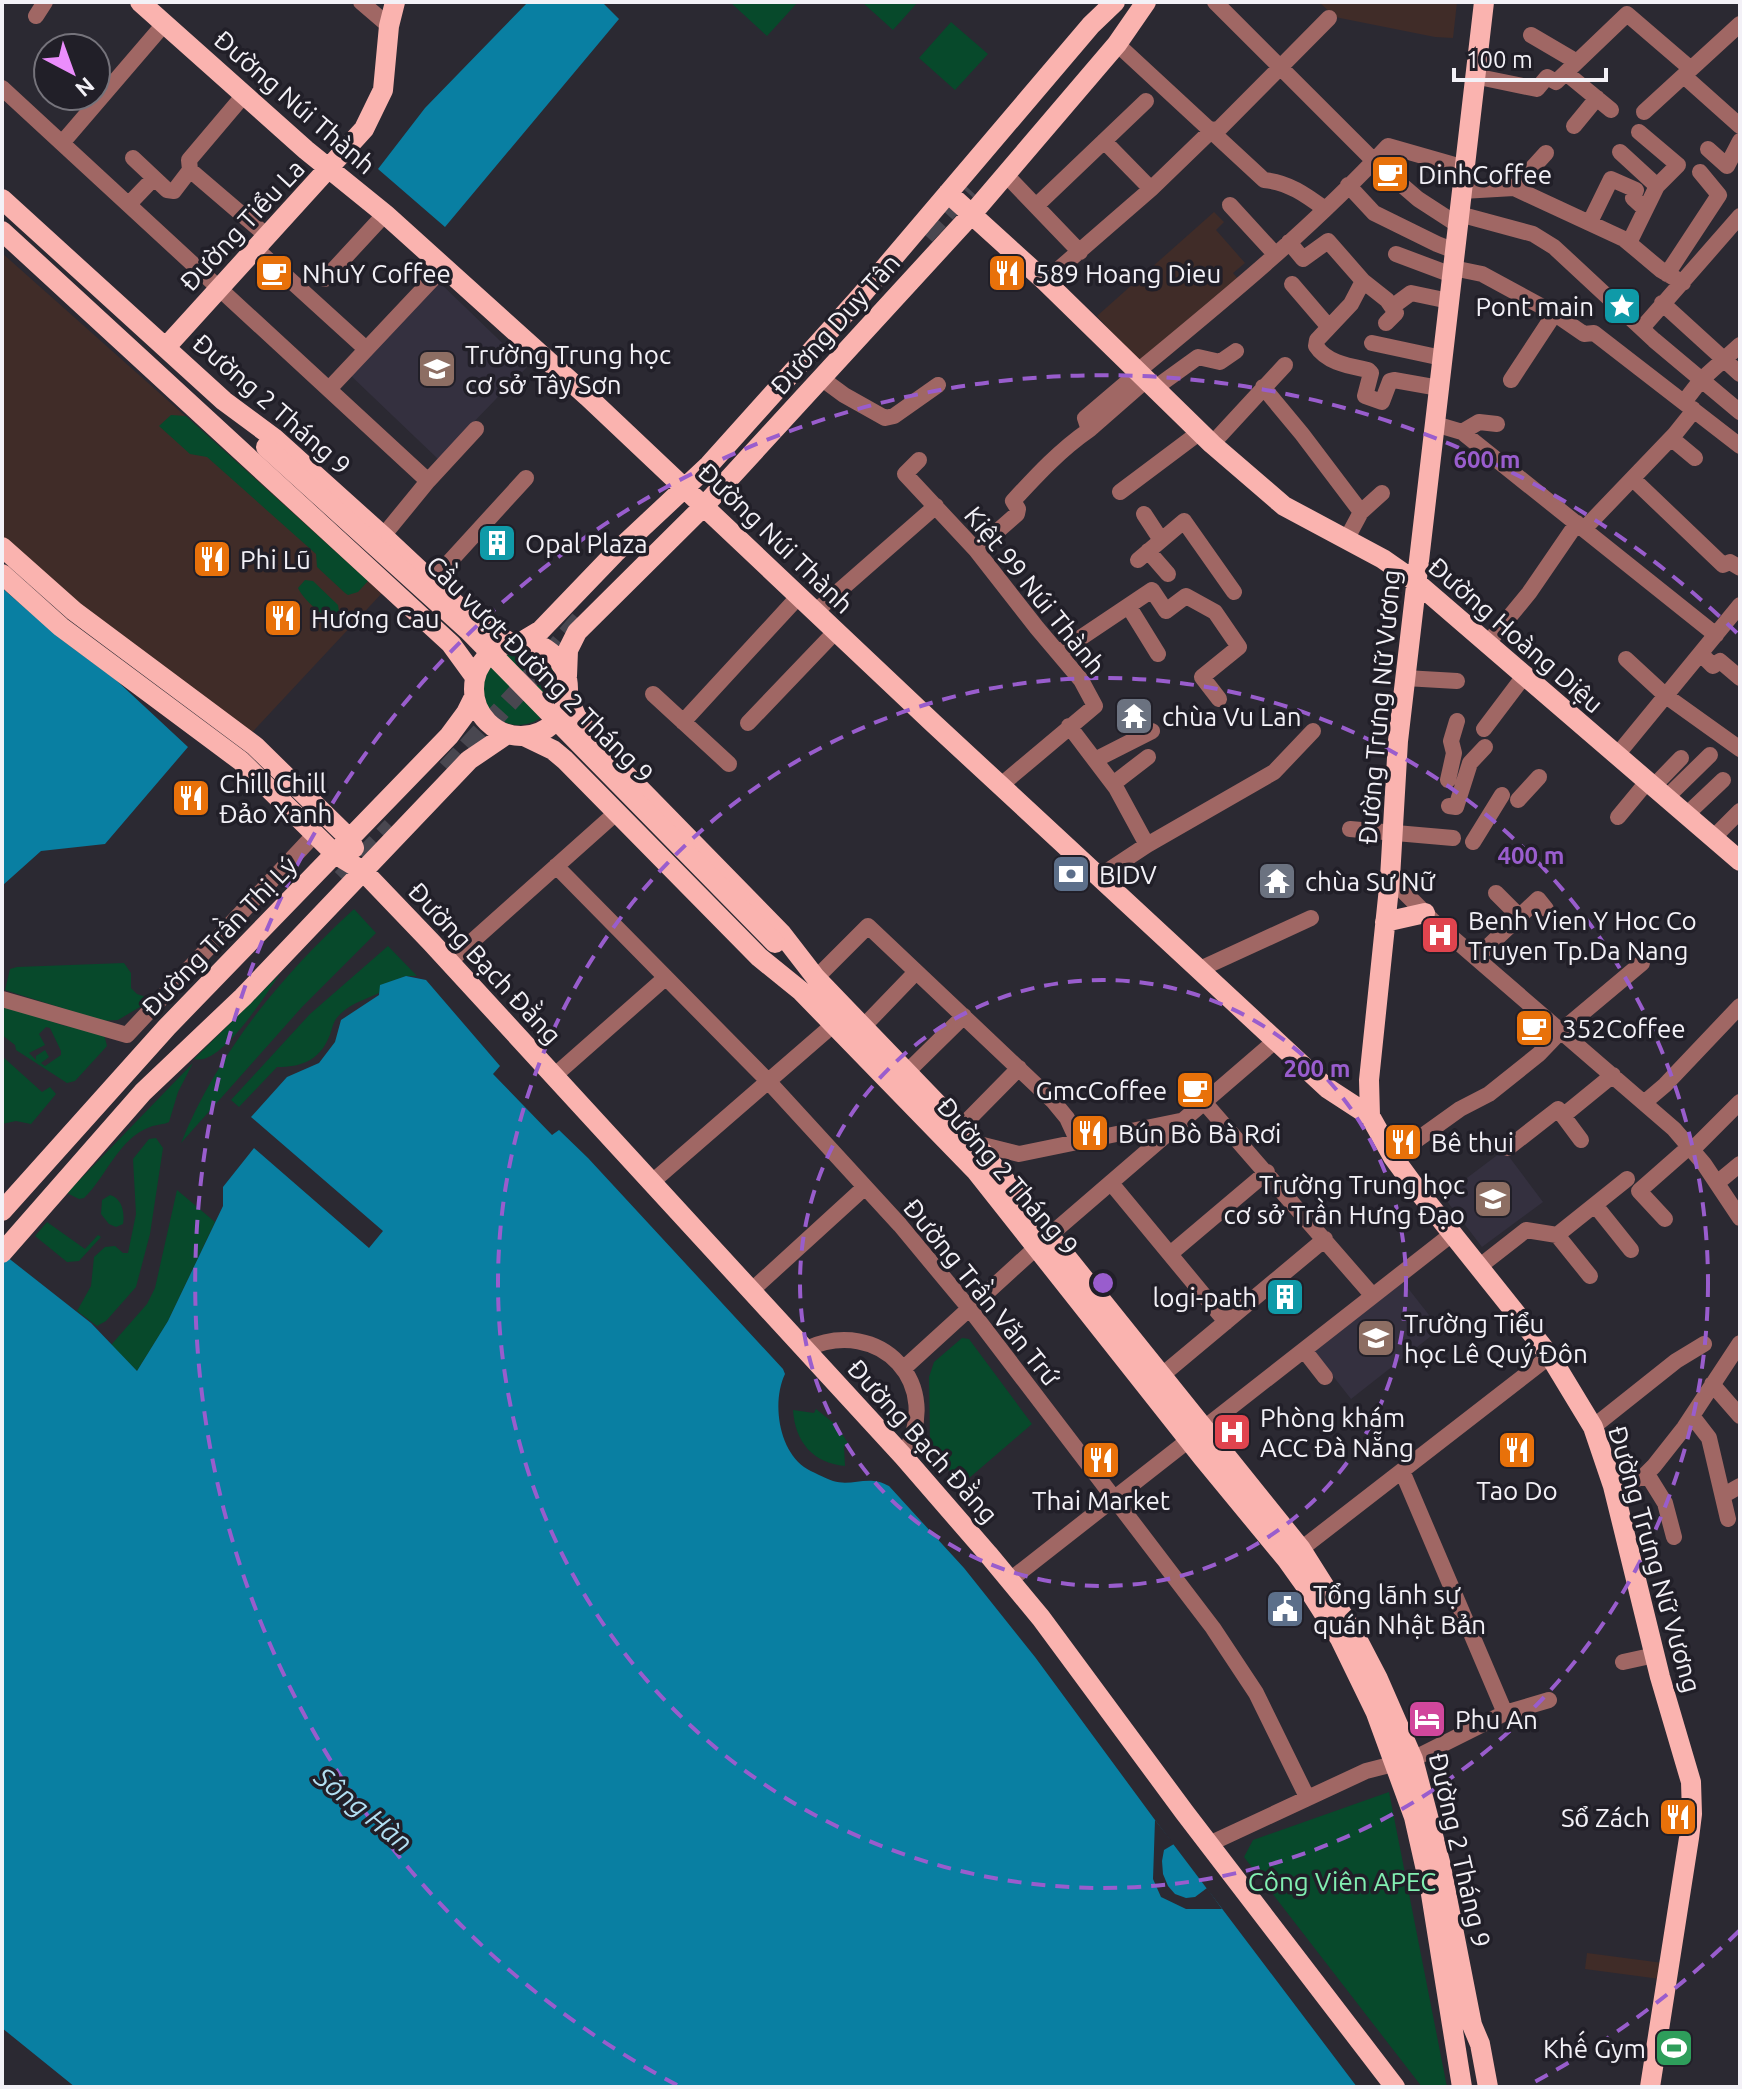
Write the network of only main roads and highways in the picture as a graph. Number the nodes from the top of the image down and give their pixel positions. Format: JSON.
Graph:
{"nodes":[{"id":1,"x":140,"y":2,"type":"edge"},
{"id":2,"x":395,"y":2,"type":"edge"},
{"id":3,"x":1118,"y":2,"type":"edge"},
{"id":4,"x":1146,"y":2,"type":"edge"},
{"id":5,"x":1487,"y":2,"type":"edge"},
{"id":6,"x":330,"y":168,"type":"junction"},
{"id":7,"x":966,"y":197,"type":"junction"},
{"id":8,"x":2,"y":199,"type":"edge"},
{"id":9,"x":2,"y":231,"type":"edge"},
{"id":10,"x":829,"y":331,"type":"junction"},
{"id":11,"x":166,"y":347,"type":"junction"},
{"id":12,"x":849,"y":348,"type":"junction"},
{"id":13,"x":224,"y":401,"type":"junction"},
{"id":14,"x":207,"y":418,"type":"junction"},
{"id":15,"x":263,"y":451,"type":"junction"},
{"id":16,"x":685,"y":487,"type":"junction"},
{"id":17,"x":704,"y":506,"type":"junction"},
{"id":18,"x":2,"y":547,"type":"edge"},
{"id":19,"x":601,"y":567,"type":"junction"},
{"id":20,"x":2,"y":574,"type":"edge"},
{"id":21,"x":1416,"y":582,"type":"junction"},
{"id":22,"x":621,"y":586,"type":"junction"},
{"id":23,"x":68,"y":619,"type":"junction"},
{"id":24,"x":516,"y":642,"type":"junction"},
{"id":25,"x":568,"y":686,"type":"junction"},
{"id":26,"x":474,"y":687,"type":"junction"},
{"id":27,"x":516,"y":736,"type":"junction"},
{"id":28,"x":233,"y":742,"type":"junction"},
{"id":29,"x":411,"y":776,"type":"junction"},
{"id":30,"x":433,"y":796,"type":"junction"},
{"id":31,"x":350,"y":839,"type":"junction"},
{"id":32,"x":1738,"y":856,"type":"edge"},
{"id":33,"x":336,"y":868,"type":"junction"},
{"id":34,"x":363,"y":871,"type":"junction"},
{"id":35,"x":1425,"y":913,"type":"road end"},
{"id":36,"x":1385,"y":922,"type":"junction"},
{"id":37,"x":808,"y":985,"type":"junction"},
{"id":38,"x":143,"y":1092,"type":"junction"},
{"id":39,"x":1370,"y":1116,"type":"junction"},
{"id":40,"x":2,"y":1211,"type":"edge"},
{"id":41,"x":1044,"y":1241,"type":"junction"},
{"id":42,"x":2,"y":1253,"type":"edge"},
{"id":43,"x":1196,"y":1435,"type":"junction"},
{"id":44,"x":1404,"y":1761,"type":"junction"},
{"id":45,"x":1395,"y":2087,"type":"edge"},
{"id":46,"x":1462,"y":2087,"type":"edge"},
{"id":47,"x":1488,"y":2087,"type":"edge"},
{"id":48,"x":1650,"y":2087,"type":"edge"}],
"edges":[{"from":1,"to":6,"type":"main road","name":"Đường Núi Thành"},
{"from":2,"to":6,"type":"main road","name":"Đường Tiểu La"},
{"from":3,"to":7,"type":"main road","name":"Đường Duy Tân"},
{"from":4,"to":7,"type":"main road"},
{"from":4,"to":7,"type":"main road","name":"Đường Duy Tân"},
{"from":5,"to":21,"type":"main road","name":"Đường Trưng Nữ Vương"},
{"from":6,"to":11,"type":"main road","name":"Đường Tiểu La"},
{"from":6,"to":16,"type":"main road","name":"Đường Núi Thành"},
{"from":7,"to":10,"type":"main road","name":"Đường Duy Tân"},
{"from":7,"to":12,"type":"main road","name":"Đường Duy Tân"},
{"from":7,"to":21,"type":"main road","name":"Đường Hoàng Diệu"},
{"from":8,"to":11,"type":"main road","name":"Đường 2 Tháng 9"},
{"from":9,"to":14,"type":"main road","name":"Đường 2 Tháng 9"},
{"from":10,"to":12,"type":"main road"},
{"from":10,"to":16,"type":"main road","name":"Đường Duy Tân"},
{"from":11,"to":13,"type":"main road","name":"Đường 2 Tháng 9"},
{"from":12,"to":17,"type":"main road","name":"Đường Duy Tân"},
{"from":13,"to":15,"type":"main road","name":"Cầu vượt Đường 2 Tháng 9"},
{"from":13,"to":24,"type":"main road","name":"Đường 2 Tháng 9"},
{"from":14,"to":15,"type":"main road","name":"Cầu vượt Đường 2 Tháng 9"},
{"from":14,"to":26,"type":"main road","name":"Đường 2 Tháng 9"},
{"from":15,"to":37,"type":"main road","name":"Cầu vượt Đường 2 Tháng 9"},
{"from":16,"to":17,"type":"main road","name":"Đường Núi Thành"},
{"from":16,"to":19,"type":"main road","name":"Đường Duy Tân"},
{"from":17,"to":22,"type":"main road","name":"Đường Duy Tân"},
{"from":17,"to":39,"type":"main road","name":"Đường Núi Thành"},
{"from":18,"to":23,"type":"main road"},
{"from":19,"to":22,"type":"main road"},
{"from":19,"to":24,"type":"main road","name":"Đường Duy Tân"},
{"from":20,"to":23,"type":"main road"},
{"from":21,"to":32,"type":"main road","name":"Đường Hoàng Diệu"},
{"from":21,"to":36,"type":"main road","name":"Đường Trưng Nữ Vương"},
{"from":22,"to":25,"type":"main road","name":"Đường Duy Tân"},
{"from":23,"to":28,"type":"main road"},
{"from":24,"to":25,"type":"main road"},
{"from":24,"to":26,"type":"main road"},
{"from":25,"to":27,"type":"main road"},
{"from":25,"to":37,"type":"main road","name":"Đường 2 Tháng 9"},
{"from":26,"to":27,"type":"main road"},
{"from":26,"to":29,"type":"main road","name":"Đường Trần Thị Lý"},
{"from":27,"to":30,"type":"main road"},
{"from":27,"to":37,"type":"main road","name":"Đường 2 Tháng 9"},
{"from":28,"to":31,"type":"main road"},
{"from":28,"to":33,"type":"main road"},
{"from":29,"to":30,"type":"main road"},
{"from":29,"to":31,"type":"main road","name":"Đường Trần Thị Lý"},
{"from":30,"to":34,"type":"main road"},
{"from":31,"to":33,"type":"main road","name":"Đường Trần Thị Lý"},
{"from":31,"to":34,"type":"main road"},
{"from":33,"to":34,"type":"main road"},
{"from":33,"to":38,"type":"main road"},
{"from":33,"to":40,"type":"main road"},
{"from":34,"to":38,"type":"main road"},
{"from":34,"to":45,"type":"main road","name":"Đường Bạch Đằng"},
{"from":35,"to":36,"type":"main road"},
{"from":36,"to":39,"type":"main road","name":"Đường Trưng Nữ Vương"},
{"from":37,"to":41,"type":"main road","name":"Đường 2 Tháng 9"},
{"from":37,"to":41,"type":"main road","name":"Đường 2 Tháng 9"},
{"from":38,"to":42,"type":"main road"},
{"from":39,"to":48,"type":"main road","name":"Đường Trưng Nữ Vương"},
{"from":41,"to":43,"type":"main road","name":"Đường 2 Tháng 9"},
{"from":41,"to":43,"type":"main road","name":"Đường 2 Tháng 9"},
{"from":43,"to":44,"type":"main road","name":"Đường 2 Tháng 9"},
{"from":44,"to":46,"type":"main road","name":"Đường 2 Tháng 9"},
{"from":44,"to":47,"type":"main road","name":"Đường 2 Tháng 9"}]}
